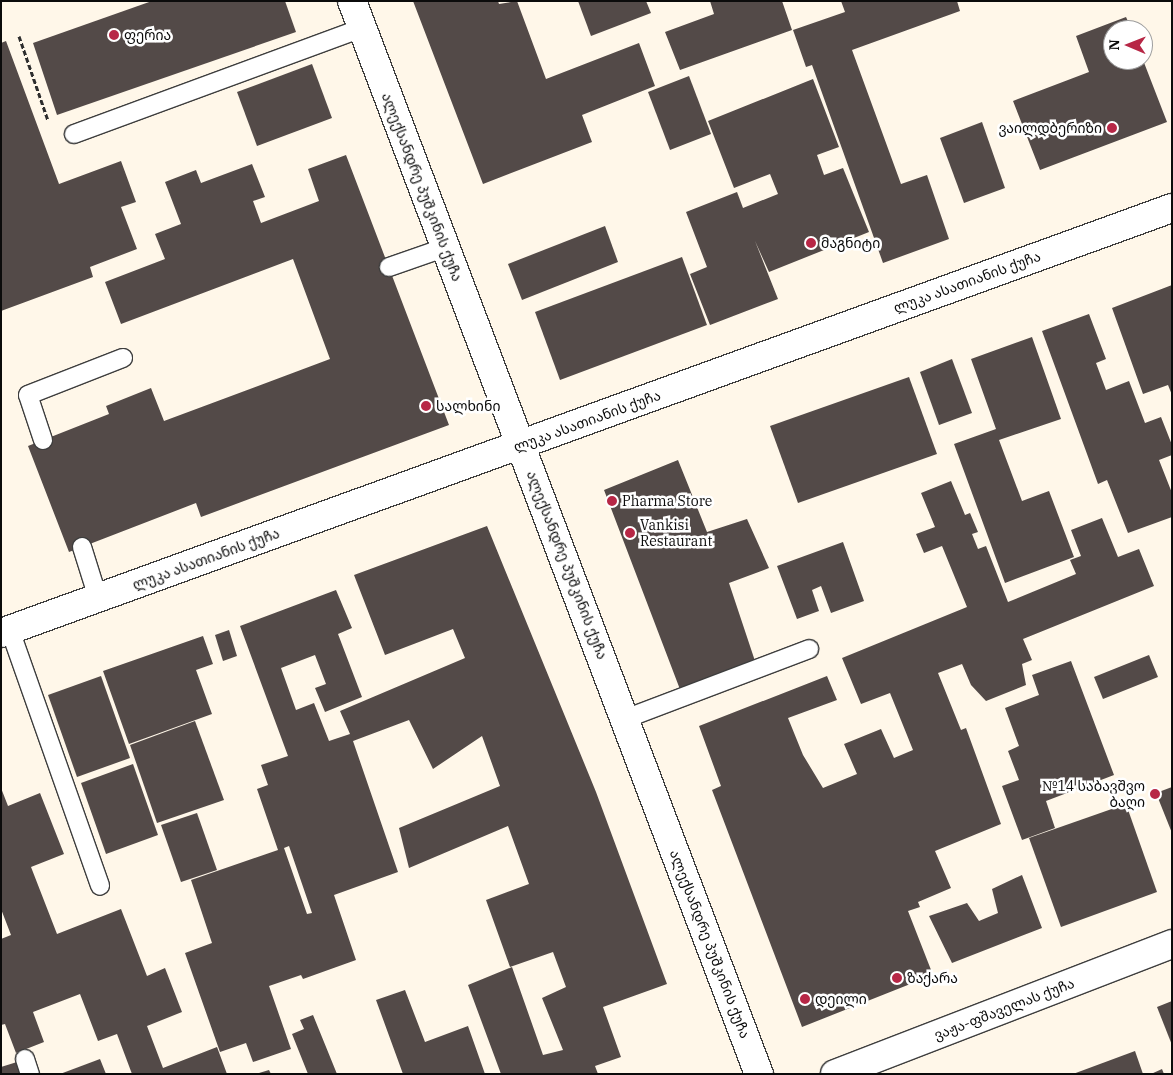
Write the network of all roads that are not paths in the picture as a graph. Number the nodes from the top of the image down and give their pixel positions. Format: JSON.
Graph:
{"nodes":[{"id":1,"x":352,"y":1,"type":"edge"},
{"id":2,"x":362,"y":28,"type":"junction"},
{"id":3,"x":74,"y":134,"type":"road end"},
{"id":4,"x":1172,"y":208,"type":"edge"},
{"id":5,"x":444,"y":248,"type":"junction"},
{"id":6,"x":389,"y":267,"type":"dead end"},
{"id":7,"x":123,"y":358,"type":"dead end"},
{"id":8,"x":43,"y":440,"type":"dead end"},
{"id":9,"x":521,"y":445,"type":"junction"},
{"id":10,"x":82,"y":547,"type":"dead end"},
{"id":11,"x":98,"y":598,"type":"junction"},
{"id":12,"x":6,"y":632,"type":"edge"},
{"id":13,"x":809,"y":649,"type":"dead end"},
{"id":14,"x":625,"y":719,"type":"junction"},
{"id":15,"x":100,"y":886,"type":"dead end"},
{"id":16,"x":1172,"y":944,"type":"edge"},
{"id":17,"x":759,"y":1074,"type":"edge"},
{"id":18,"x":836,"y":1074,"type":"edge"}],
"edges":[{"from":1,"to":2,"type":"street","name":"ალექსანდრე პუშკინის ქუჩა"},
{"from":2,"to":3,"type":"lane"},
{"from":2,"to":5,"type":"street","name":"ალექსანდრე პუშკინის ქუჩა"},
{"from":4,"to":9,"type":"street","name":"ლუკა ასათიანის ქუჩა"},
{"from":5,"to":6,"type":"lane"},
{"from":5,"to":9,"type":"street","name":"ალექსანდრე პუშკინის ქუჩა"},
{"from":7,"to":8,"type":"lane"},
{"from":9,"to":11,"type":"street","name":"ლუკა ასათიანის ქუჩა"},
{"from":9,"to":14,"type":"street","name":"ალექსანდრე პუშკინის ქუჩა"},
{"from":10,"to":11,"type":"lane"},
{"from":11,"to":12,"type":"street","name":"ლუკა ასათიანის ქუჩა"},
{"from":12,"to":15,"type":"lane"},
{"from":13,"to":14,"type":"lane"},
{"from":14,"to":17,"type":"street","name":"ალექსანდრე პუშკინის ქუჩა"},
{"from":16,"to":18,"type":"street","name":"ვაჟა-ფშაველას ქუჩა"}]}
